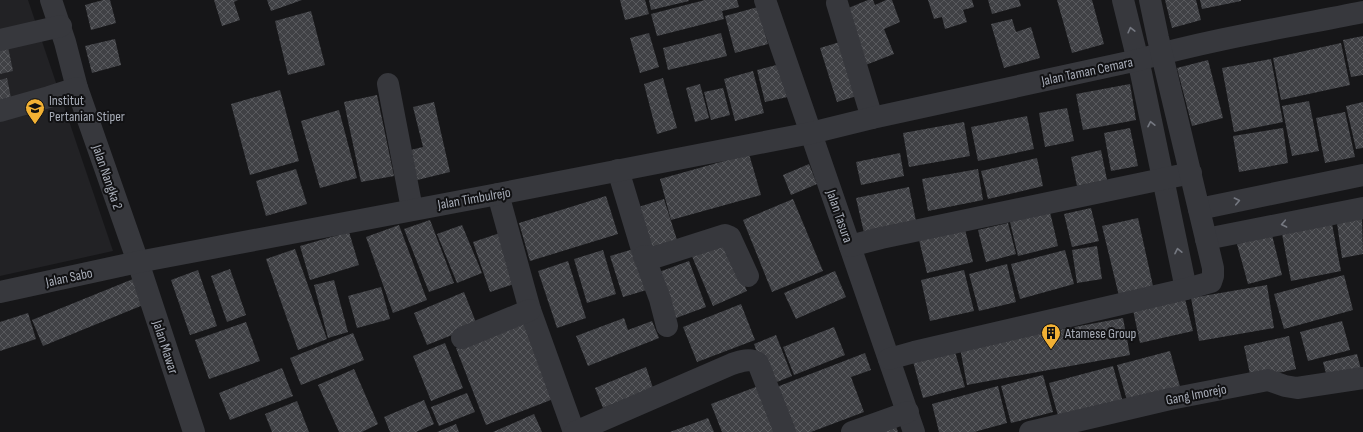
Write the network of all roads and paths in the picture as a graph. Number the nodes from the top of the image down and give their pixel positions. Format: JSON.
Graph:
{"nodes":[{"id":1,"x":51,"y":0,"type":"edge"},
{"id":2,"x":765,"y":0,"type":"edge"},
{"id":3,"x":1124,"y":0,"type":"edge"},
{"id":4,"x":1150,"y":0,"type":"edge"},
{"id":5,"x":837,"y":3,"type":"dead end"},
{"id":6,"x":1363,"y":12,"type":"edge"},
{"id":7,"x":61,"y":26,"type":"junction"},
{"id":8,"x":0,"y":40,"type":"edge"},
{"id":9,"x":1162,"y":53,"type":"junction"},
{"id":10,"x":1138,"y":60,"type":"junction"},
{"id":11,"x":388,"y":84,"type":"dead end"},
{"id":12,"x":77,"y":88,"type":"junction"},
{"id":13,"x":0,"y":111,"type":"edge"},
{"id":14,"x":872,"y":118,"type":"junction"},
{"id":15,"x":811,"y":133,"type":"junction"},
{"id":16,"x":618,"y":170,"type":"junction"},
{"id":17,"x":1191,"y":173,"type":"junction"},
{"id":18,"x":1363,"y":175,"type":"edge"},
{"id":19,"x":1163,"y":179,"type":"junction"},
{"id":20,"x":1298,"y":188,"type":"junction"},
{"id":21,"x":498,"y":194,"type":"junction"},
{"id":22,"x":1363,"y":208,"type":"edge"},
{"id":23,"x":412,"y":209,"type":"junction"},
{"id":24,"x":1199,"y":209,"type":"junction"},
{"id":25,"x":1304,"y":220,"type":"junction"},
{"id":26,"x":1206,"y":239,"type":"junction"},
{"id":27,"x":850,"y":246,"type":"junction"},
{"id":28,"x":644,"y":256,"type":"junction"},
{"id":29,"x":138,"y":262,"type":"junction"},
{"id":30,"x":748,"y":276,"type":"dead end"},
{"id":31,"x":1186,"y":289,"type":"junction"},
{"id":32,"x":0,"y":292,"type":"edge"},
{"id":33,"x":530,"y":310,"type":"junction"},
{"id":34,"x":667,"y":326,"type":"dead end"},
{"id":35,"x":462,"y":338,"type":"dead end"},
{"id":36,"x":889,"y":359,"type":"junction"},
{"id":37,"x":1363,"y":378,"type":"edge"},
{"id":38,"x":911,"y":422,"type":"edge"},
{"id":39,"x":194,"y":432,"type":"edge"},
{"id":40,"x":575,"y":432,"type":"edge"},
{"id":41,"x":785,"y":432,"type":"edge"},
{"id":42,"x":852,"y":432,"type":"edge"},
{"id":43,"x":1030,"y":432,"type":"edge"}],
"edges":[{"from":1,"to":7,"type":"street","name":"Jalan Nangka 2"},
{"from":2,"to":15,"type":"street","name":"Jalan Tasura"},
{"from":10,"to":3,"type":"street","one_way":true},
{"from":4,"to":9,"type":"street"},
{"from":5,"to":14,"type":"street"},
{"from":6,"to":9,"type":"street","name":"Jalan Taman Cemara"},
{"from":7,"to":8,"type":"street"},
{"from":7,"to":12,"type":"street","name":"Jalan Nangka 2"},
{"from":9,"to":10,"type":"street","name":"Jalan Taman Cemara"},
{"from":9,"to":17,"type":"street"},
{"from":10,"to":14,"type":"street","name":"Jalan Taman Cemara"},
{"from":19,"to":10,"type":"street","one_way":true},
{"from":11,"to":23,"type":"street"},
{"from":12,"to":13,"type":"street"},
{"from":12,"to":29,"type":"street","name":"Jalan Nangka 2"},
{"from":14,"to":15,"type":"street","name":"Jalan Taman Cemara"},
{"from":15,"to":16,"type":"street","name":"Jalan Timbulrejo"},
{"from":15,"to":27,"type":"street","name":"Jalan Tasura"},
{"from":16,"to":21,"type":"street","name":"Jalan Timbulrejo"},
{"from":16,"to":28,"type":"street"},
{"from":17,"to":19,"type":"street"},
{"from":17,"to":24,"type":"street"},
{"from":18,"to":20,"type":"street"},
{"from":19,"to":27,"type":"street"},
{"from":31,"to":19,"type":"street","one_way":true},
{"from":24,"to":20,"type":"street","one_way":true},
{"from":20,"to":25,"type":"street"},
{"from":21,"to":23,"type":"street","name":"Jalan Timbulrejo"},
{"from":21,"to":33,"type":"street"},
{"from":22,"to":25,"type":"street"},
{"from":23,"to":29,"type":"street","name":"Jalan Timbulrejo"},
{"from":24,"to":26,"type":"street"},
{"from":25,"to":26,"type":"street","one_way":true},
{"from":26,"to":31,"type":"street"},
{"from":27,"to":36,"type":"street","name":"Jalan Tasura"},
{"from":28,"to":30,"type":"street"},
{"from":28,"to":34,"type":"street"},
{"from":29,"to":32,"type":"street","name":"Jalan Sabo"},
{"from":29,"to":39,"type":"street","name":"Jalan Mawar"},
{"from":31,"to":36,"type":"street"},
{"from":33,"to":35,"type":"street"},
{"from":33,"to":40,"type":"street"},
{"from":36,"to":38,"type":"street","name":"Jalan Tasura"},
{"from":37,"to":43,"type":"street","name":"Gang Imorejo"},
{"from":38,"to":42,"type":"street"},
{"from":40,"to":41,"type":"street"}]}
